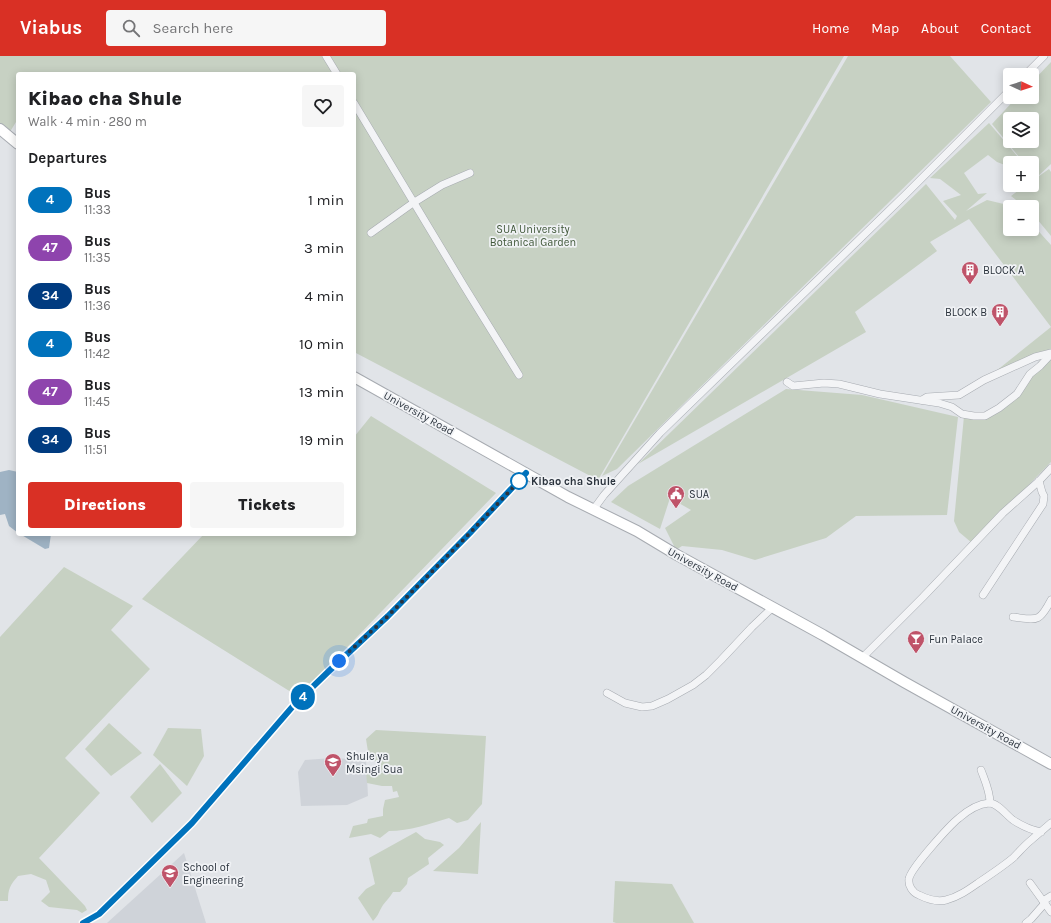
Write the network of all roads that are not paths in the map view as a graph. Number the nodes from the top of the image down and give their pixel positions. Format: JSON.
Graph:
{"nodes":[{"id":1,"x":326,"y":56,"type":"edge"},
{"id":2,"x":1044,"y":56,"type":"edge"},
{"id":3,"x":1032,"y":68,"type":"edge"},
{"id":4,"x":336,"y":72,"type":"edge"},
{"id":5,"x":1003,"y":97,"type":"edge"},
{"id":6,"x":356,"y":106,"type":"edge"},
{"id":7,"x":0,"y":129,"type":"edge"},
{"id":8,"x":16,"y":142,"type":"edge"},
{"id":9,"x":470,"y":173,"type":"dead end"},
{"id":10,"x":413,"y":203,"type":"junction"},
{"id":11,"x":371,"y":233,"type":"dead end"},
{"id":12,"x":1051,"y":353,"type":"edge"},
{"id":13,"x":519,"y":375,"type":"dead end"},
{"id":14,"x":356,"y":378,"type":"edge"},
{"id":15,"x":787,"y":382,"type":"dead end"},
{"id":16,"x":920,"y":400,"type":"junction"},
{"id":17,"x":1051,"y":468,"type":"edge"},
{"id":18,"x":526,"y":473,"type":"junction"},
{"id":19,"x":1039,"y":481,"type":"junction"},
{"id":20,"x":594,"y":510,"type":"junction"},
{"id":21,"x":983,"y":595,"type":"dead end"},
{"id":22,"x":1051,"y":600,"type":"edge"},
{"id":23,"x":772,"y":608,"type":"junction"},
{"id":24,"x":1013,"y":617,"type":"dead end"},
{"id":25,"x":862,"y":658,"type":"junction"},
{"id":26,"x":607,"y":693,"type":"dead end"},
{"id":27,"x":1051,"y":764,"type":"edge"},
{"id":28,"x":981,"y":770,"type":"dead end"},
{"id":29,"x":990,"y":803,"type":"junction"},
{"id":30,"x":1051,"y":823,"type":"edge"},
{"id":31,"x":1041,"y":832,"type":"junction"},
{"id":32,"x":1030,"y":883,"type":"dead end"},
{"id":33,"x":1051,"y":896,"type":"edge"},
{"id":34,"x":1044,"y":902,"type":"junction"},
{"id":35,"x":1051,"y":912,"type":"edge"},
{"id":36,"x":83,"y":923,"type":"edge"},
{"id":37,"x":1026,"y":923,"type":"edge"}],
"edges":[{"from":1,"to":4,"type":"street"},
{"from":2,"to":3,"type":"street"},
{"from":5,"to":20,"type":"street"},
{"from":6,"to":10,"type":"street"},
{"from":7,"to":8,"type":"main road"},
{"from":9,"to":10,"type":"street"},
{"from":10,"to":11,"type":"street"},
{"from":10,"to":13,"type":"street"},
{"from":12,"to":16,"type":"street"},
{"from":12,"to":16,"type":"street"},
{"from":14,"to":18,"type":"main road","name":"University Road"},
{"from":15,"to":16,"type":"street"},
{"from":17,"to":19,"type":"street"},
{"from":18,"to":20,"type":"main road","name":"University Road"},
{"from":18,"to":36,"type":"street"},
{"from":19,"to":21,"type":"street"},
{"from":19,"to":25,"type":"street"},
{"from":20,"to":23,"type":"main road","name":"University Road"},
{"from":22,"to":24,"type":"street"},
{"from":23,"to":25,"type":"main road","name":"University Road"},
{"from":23,"to":26,"type":"street"},
{"from":25,"to":27,"type":"main road","name":"University Road"},
{"from":28,"to":29,"type":"street"},
{"from":29,"to":31,"type":"street"},
{"from":29,"to":31,"type":"street"},
{"from":30,"to":31,"type":"street"},
{"from":32,"to":34,"type":"street"},
{"from":33,"to":34,"type":"street"},
{"from":34,"to":35,"type":"street"},
{"from":34,"to":37,"type":"street"}]}
